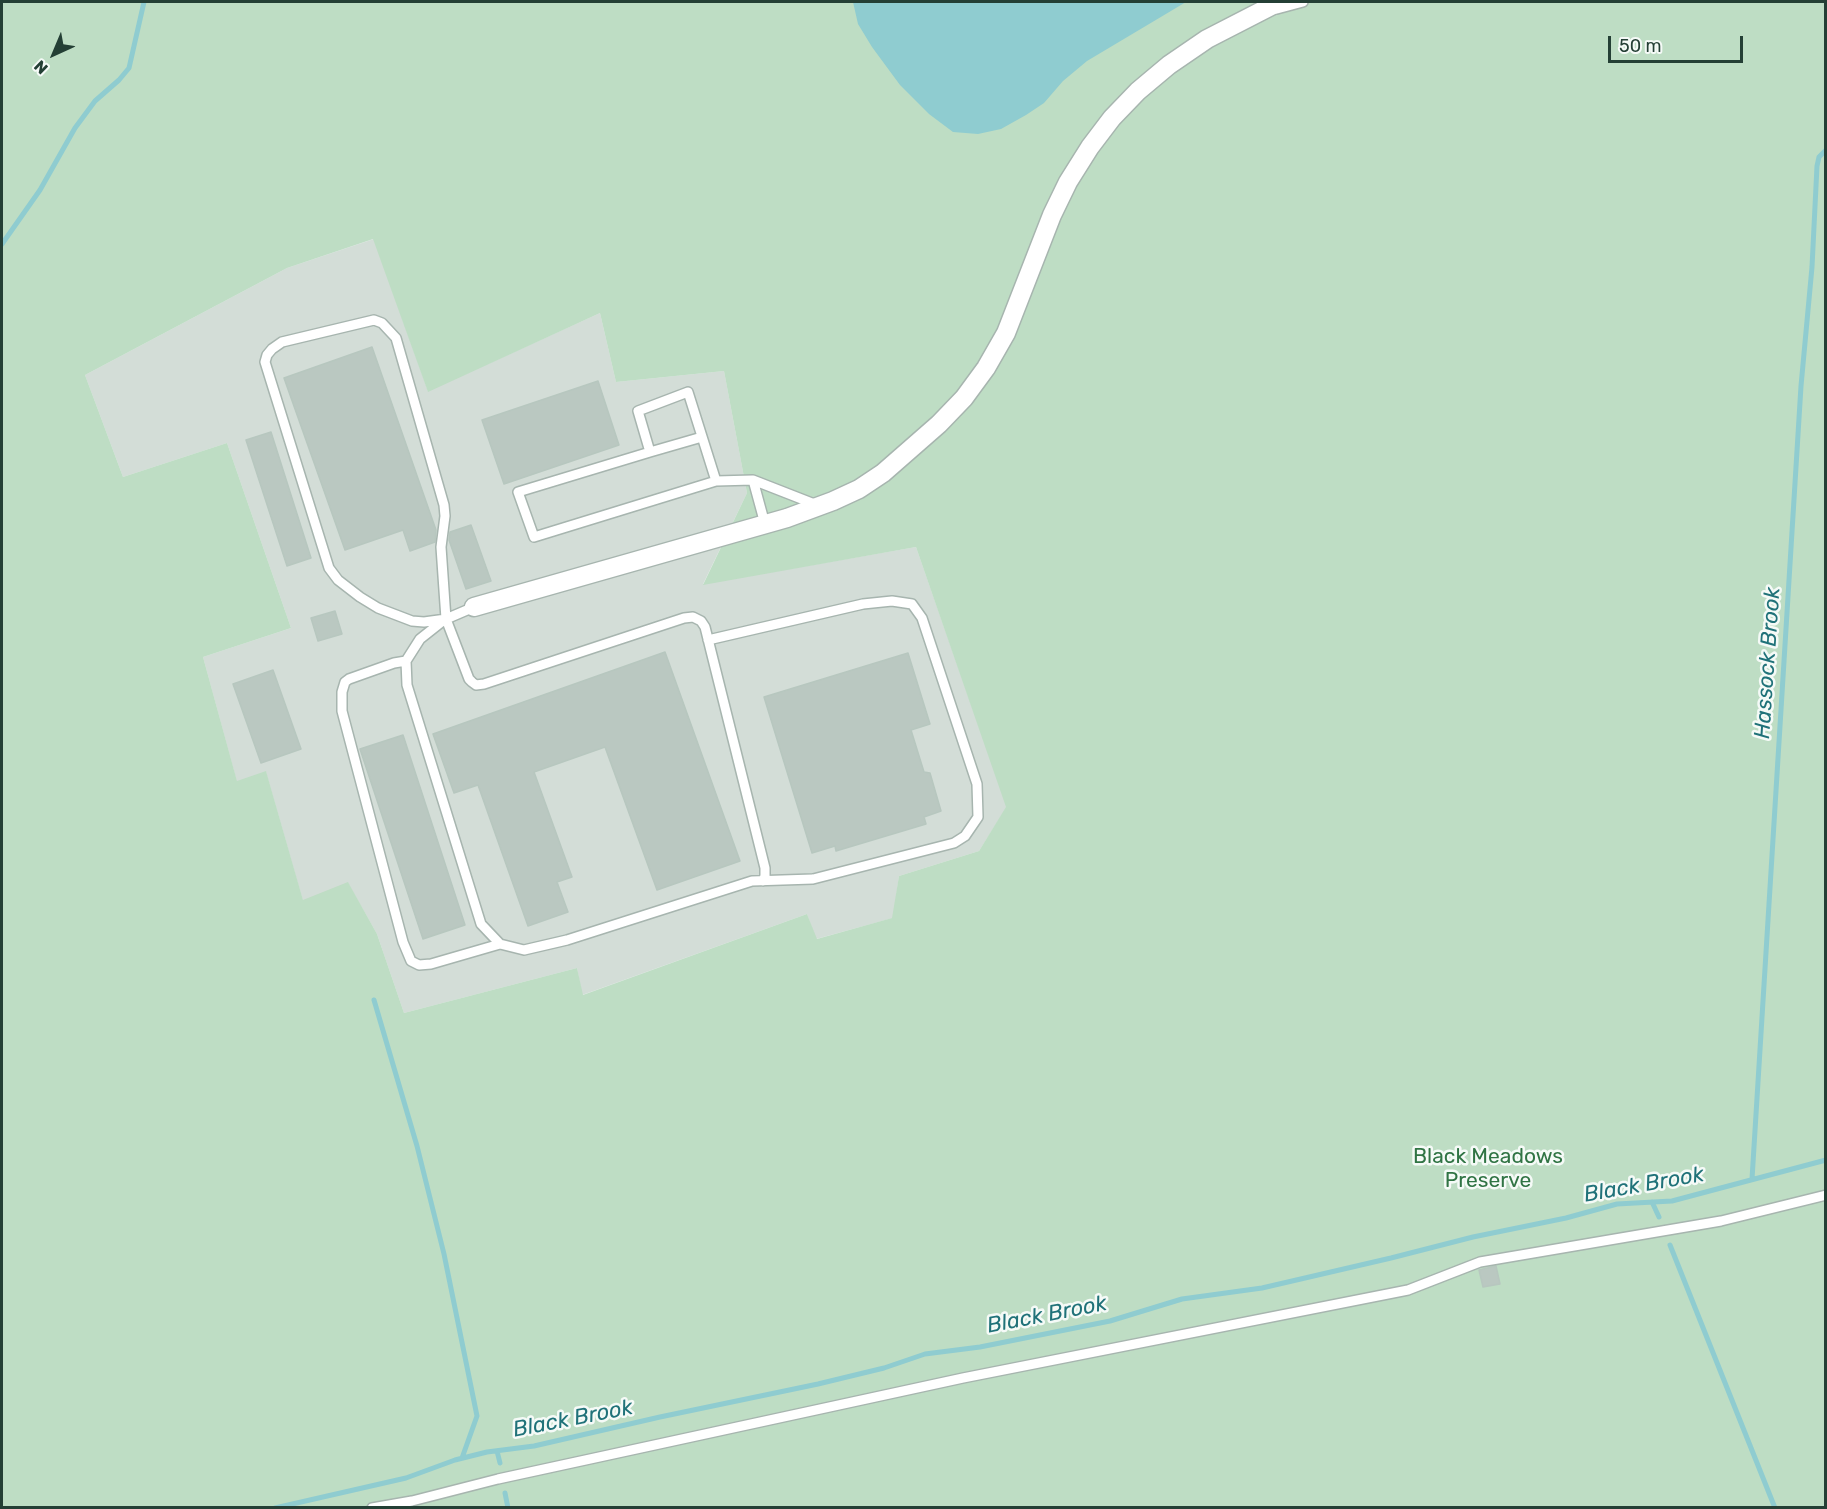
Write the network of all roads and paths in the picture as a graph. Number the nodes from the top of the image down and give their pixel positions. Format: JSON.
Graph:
{"nodes":[{"id":1,"x":1278,"y":2,"type":"edge"},
{"id":2,"x":1303,"y":2,"type":"edge"},
{"id":3,"x":1251,"y":16,"type":"junction"},
{"id":4,"x":702,"y":437,"type":"junction"},
{"id":5,"x":650,"y":452,"type":"junction"},
{"id":6,"x":753,"y":480,"type":"junction"},
{"id":7,"x":716,"y":482,"type":"junction"},
{"id":8,"x":819,"y":506,"type":"junction"},
{"id":9,"x":765,"y":524,"type":"junction"},
{"id":10,"x":474,"y":607,"type":"joint"},
{"id":11,"x":446,"y":619,"type":"junction"},
{"id":12,"x":708,"y":640,"type":"junction"},
{"id":13,"x":406,"y":661,"type":"junction"},
{"id":14,"x":763,"y":881,"type":"junction"},
{"id":15,"x":501,"y":944,"type":"junction"},
{"id":16,"x":1826,"y":1194,"type":"edge"},
{"id":17,"x":372,"y":1508,"type":"edge"}],
"edges":[{"from":1,"to":3,"type":"street"},
{"from":2,"to":3,"type":"lane"},
{"from":3,"to":8,"type":"street"},
{"from":4,"to":5,"type":"lane"},
{"from":4,"to":5,"type":"lane"},
{"from":4,"to":7,"type":"lane"},
{"from":5,"to":7,"type":"lane"},
{"from":6,"to":7,"type":"lane"},
{"from":6,"to":8,"type":"lane"},
{"from":6,"to":9,"type":"lane"},
{"from":8,"to":9,"type":"street"},
{"from":9,"to":10,"type":"street"},
{"from":10,"to":11,"type":"lane"},
{"from":11,"to":11,"type":"lane"},
{"from":11,"to":12,"type":"lane"},
{"from":11,"to":13,"type":"lane"},
{"from":12,"to":14,"type":"lane"},
{"from":12,"to":14,"type":"lane"},
{"from":13,"to":15,"type":"lane"},
{"from":13,"to":15,"type":"lane"},
{"from":14,"to":15,"type":"lane"},
{"from":16,"to":17,"type":"lane"}]}
